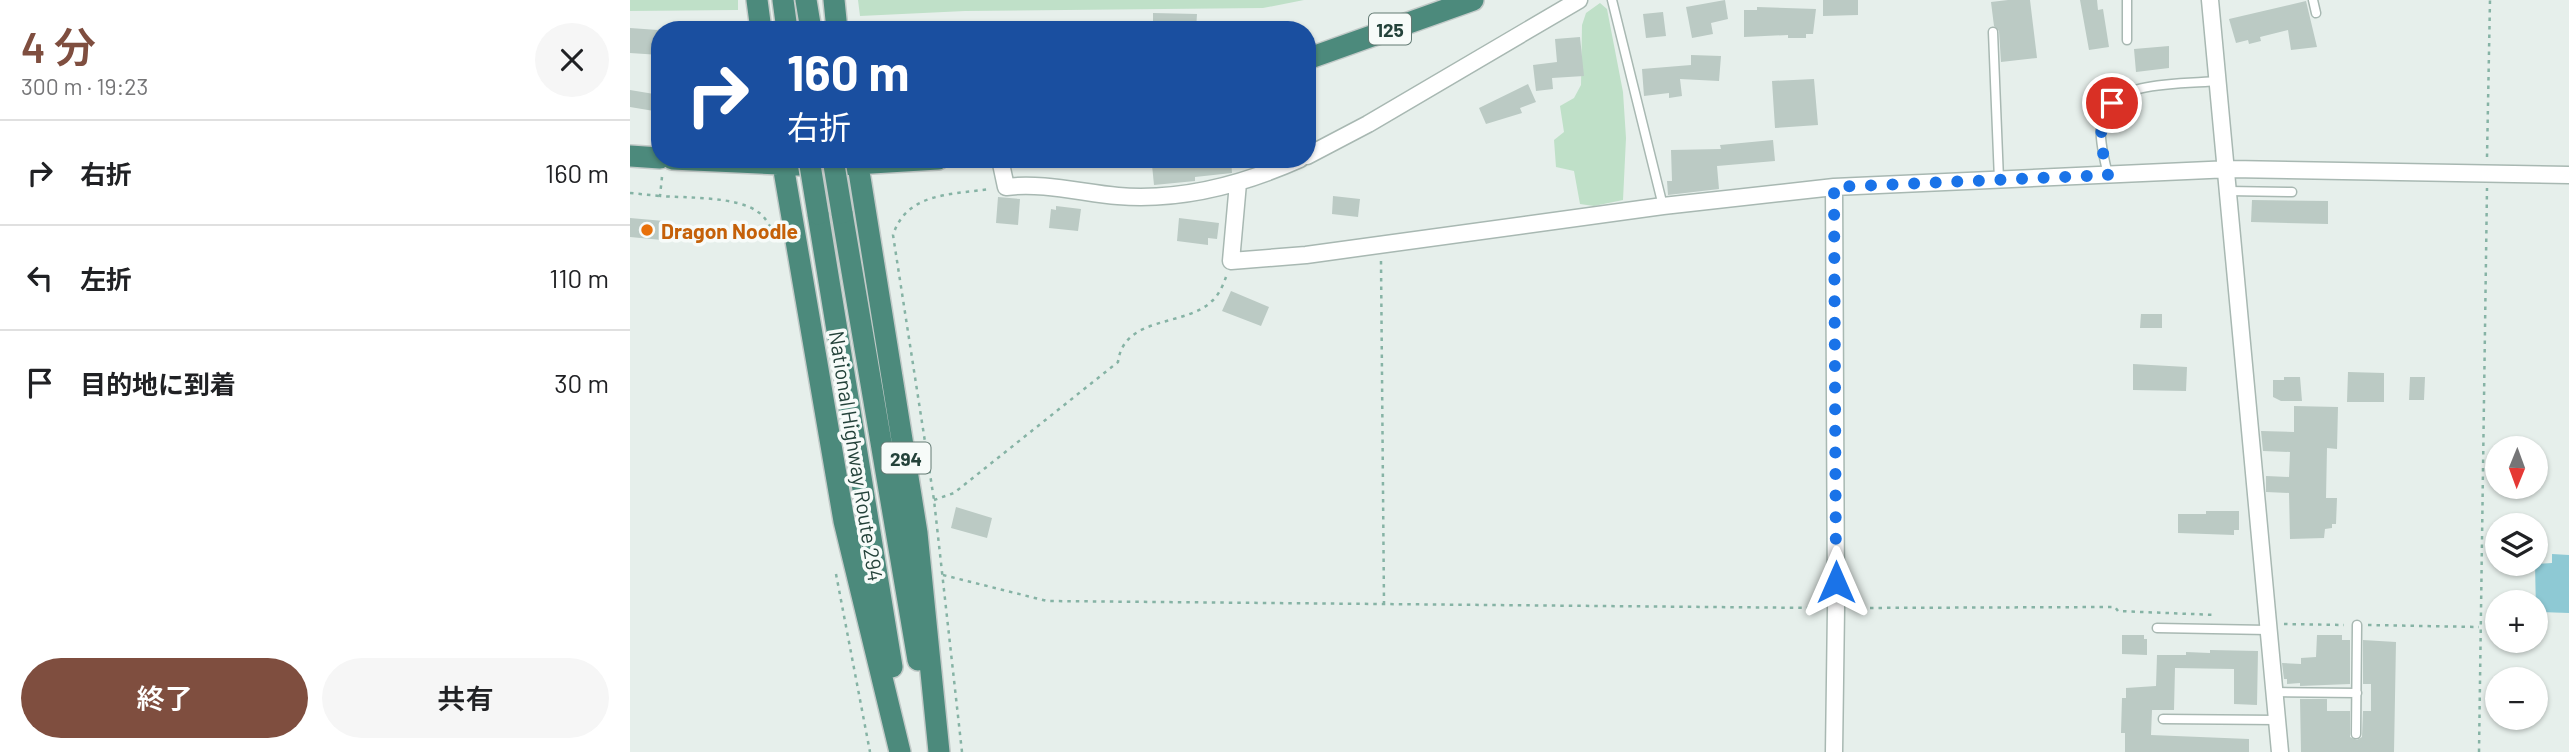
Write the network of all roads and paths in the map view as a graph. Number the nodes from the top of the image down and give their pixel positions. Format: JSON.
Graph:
{"nodes":[{"id":1,"x":757,"y":0,"type":"edge"},
{"id":2,"x":783,"y":0,"type":"edge"},
{"id":3,"x":806,"y":0,"type":"edge"},
{"id":4,"x":834,"y":0,"type":"edge"},
{"id":5,"x":1474,"y":0,"type":"edge"},
{"id":6,"x":1579,"y":0,"type":"edge"},
{"id":7,"x":1612,"y":0,"type":"edge"},
{"id":8,"x":2126,"y":0,"type":"edge"},
{"id":9,"x":2210,"y":0,"type":"edge"},
{"id":10,"x":2313,"y":0,"type":"edge"},
{"id":11,"x":2490,"y":0,"type":"edge"},
{"id":12,"x":2316,"y":13,"type":"dead end"},
{"id":13,"x":760,"y":21,"type":"edge"},
{"id":14,"x":786,"y":21,"type":"edge"},
{"id":15,"x":810,"y":21,"type":"edge"},
{"id":16,"x":836,"y":21,"type":"edge"},
{"id":17,"x":1993,"y":32,"type":"dead end"},
{"id":18,"x":2127,"y":40,"type":"dead end"},
{"id":19,"x":1316,"y":56,"type":"edge"},
{"id":20,"x":2218,"y":81,"type":"junction"},
{"id":21,"x":1316,"y":151,"type":"edge"},
{"id":22,"x":630,"y":156,"type":"edge"},
{"id":23,"x":651,"y":160,"type":"edge"},
{"id":24,"x":664,"y":168,"type":"edge"},
{"id":25,"x":783,"y":168,"type":"edge"},
{"id":26,"x":809,"y":168,"type":"edge"},
{"id":27,"x":834,"y":168,"type":"edge"},
{"id":28,"x":859,"y":168,"type":"edge"},
{"id":29,"x":1002,"y":168,"type":"edge"},
{"id":30,"x":1277,"y":168,"type":"edge"},
{"id":31,"x":2227,"y":170,"type":"junction"},
{"id":32,"x":2487,"y":173,"type":"junction"},
{"id":33,"x":2108,"y":175,"type":"junction"},
{"id":34,"x":2569,"y":175,"type":"edge"},
{"id":35,"x":1999,"y":180,"type":"junction"},
{"id":36,"x":1238,"y":183,"type":"junction"},
{"id":37,"x":1006,"y":187,"type":"junction"},
{"id":38,"x":1834,"y":187,"type":"junction"},
{"id":39,"x":2228,"y":191,"type":"junction"},
{"id":40,"x":2291,"y":192,"type":"dead end"},
{"id":41,"x":630,"y":194,"type":"edge"},
{"id":42,"x":660,"y":196,"type":"junction"},
{"id":43,"x":1663,"y":206,"type":"junction"},
{"id":44,"x":778,"y":238,"type":"dead end"},
{"id":45,"x":1381,"y":245,"type":"junction"},
{"id":46,"x":1231,"y":261,"type":"junction"},
{"id":47,"x":934,"y":500,"type":"junction"},
{"id":48,"x":836,"y":573,"type":"dead end"},
{"id":49,"x":943,"y":575,"type":"junction"},
{"id":50,"x":1384,"y":604,"type":"junction"},
{"id":51,"x":1836,"y":608,"type":"junction"},
{"id":52,"x":2226,"y":616,"type":"dead end"},
{"id":53,"x":2357,"y":625,"type":"junction"},
{"id":54,"x":2267,"y":627,"type":"junction"},
{"id":55,"x":2479,"y":627,"type":"junction"},
{"id":56,"x":2157,"y":628,"type":"dead end"},
{"id":57,"x":2274,"y":692,"type":"junction"},
{"id":58,"x":2357,"y":693,"type":"junction"},
{"id":59,"x":2163,"y":719,"type":"dead end"},
{"id":60,"x":2277,"y":720,"type":"junction"},
{"id":61,"x":2356,"y":734,"type":"dead end"},
{"id":62,"x":870,"y":752,"type":"edge"},
{"id":63,"x":900,"y":752,"type":"edge"},
{"id":64,"x":906,"y":752,"type":"edge"},
{"id":65,"x":933,"y":752,"type":"edge"},
{"id":66,"x":939,"y":752,"type":"edge"},
{"id":67,"x":961,"y":752,"type":"edge"},
{"id":68,"x":1834,"y":752,"type":"edge"},
{"id":69,"x":2280,"y":752,"type":"edge"},
{"id":70,"x":2479,"y":752,"type":"edge"}],
"edges":[{"from":1,"to":13,"type":"highway"},
{"from":2,"to":14,"type":"highway"},
{"from":3,"to":15,"type":"highway"},
{"from":4,"to":16,"type":"highway"},
{"from":5,"to":19,"type":"highway","number":"125"},
{"from":6,"to":21,"type":"street"},
{"from":7,"to":43,"type":"lane"},
{"from":8,"to":18,"type":"lane"},
{"from":9,"to":20,"type":"street"},
{"from":10,"to":12,"type":"lane"},
{"from":11,"to":32,"type":"path"},
{"from":17,"to":35,"type":"lane"},
{"from":20,"to":31,"type":"street"},
{"from":20,"to":33,"type":"lane"},
{"from":22,"to":23,"type":"highway"},
{"from":24,"to":42,"type":"path"},
{"from":25,"to":63,"type":"highway"},
{"from":26,"to":64,"type":"highway","name":"National Highway Route 294","number":"294","bridge":true},
{"from":27,"to":65,"type":"highway","name":"National Highway Route 294","number":"294","bridge":true},
{"from":28,"to":66,"type":"highway","number":"294"},
{"from":29,"to":37,"type":"street"},
{"from":30,"to":36,"type":"street"},
{"from":31,"to":32,"type":"street"},
{"from":31,"to":33,"type":"street"},
{"from":31,"to":39,"type":"street"},
{"from":32,"to":34,"type":"street"},
{"from":32,"to":55,"type":"path"},
{"from":33,"to":35,"type":"street"},
{"from":35,"to":38,"type":"street"},
{"from":36,"to":37,"type":"street"},
{"from":36,"to":46,"type":"street"},
{"from":37,"to":47,"type":"path"},
{"from":38,"to":43,"type":"street"},
{"from":38,"to":51,"type":"street"},
{"from":39,"to":40,"type":"lane"},
{"from":39,"to":54,"type":"street"},
{"from":41,"to":42,"type":"path"},
{"from":42,"to":44,"type":"path"},
{"from":43,"to":45,"type":"street"},
{"from":45,"to":46,"type":"street"},
{"from":45,"to":50,"type":"path"},
{"from":46,"to":47,"type":"path"},
{"from":47,"to":49,"type":"path"},
{"from":48,"to":62,"type":"path"},
{"from":49,"to":50,"type":"path"},
{"from":49,"to":67,"type":"path"},
{"from":50,"to":51,"type":"path"},
{"from":51,"to":52,"type":"path"},
{"from":51,"to":68,"type":"street"},
{"from":53,"to":54,"type":"path"},
{"from":53,"to":55,"type":"path"},
{"from":53,"to":58,"type":"lane"},
{"from":54,"to":56,"type":"lane"},
{"from":54,"to":57,"type":"street"},
{"from":55,"to":70,"type":"path"},
{"from":57,"to":58,"type":"lane"},
{"from":57,"to":60,"type":"street"},
{"from":58,"to":61,"type":"lane"},
{"from":59,"to":60,"type":"lane"},
{"from":60,"to":69,"type":"street"}]}
